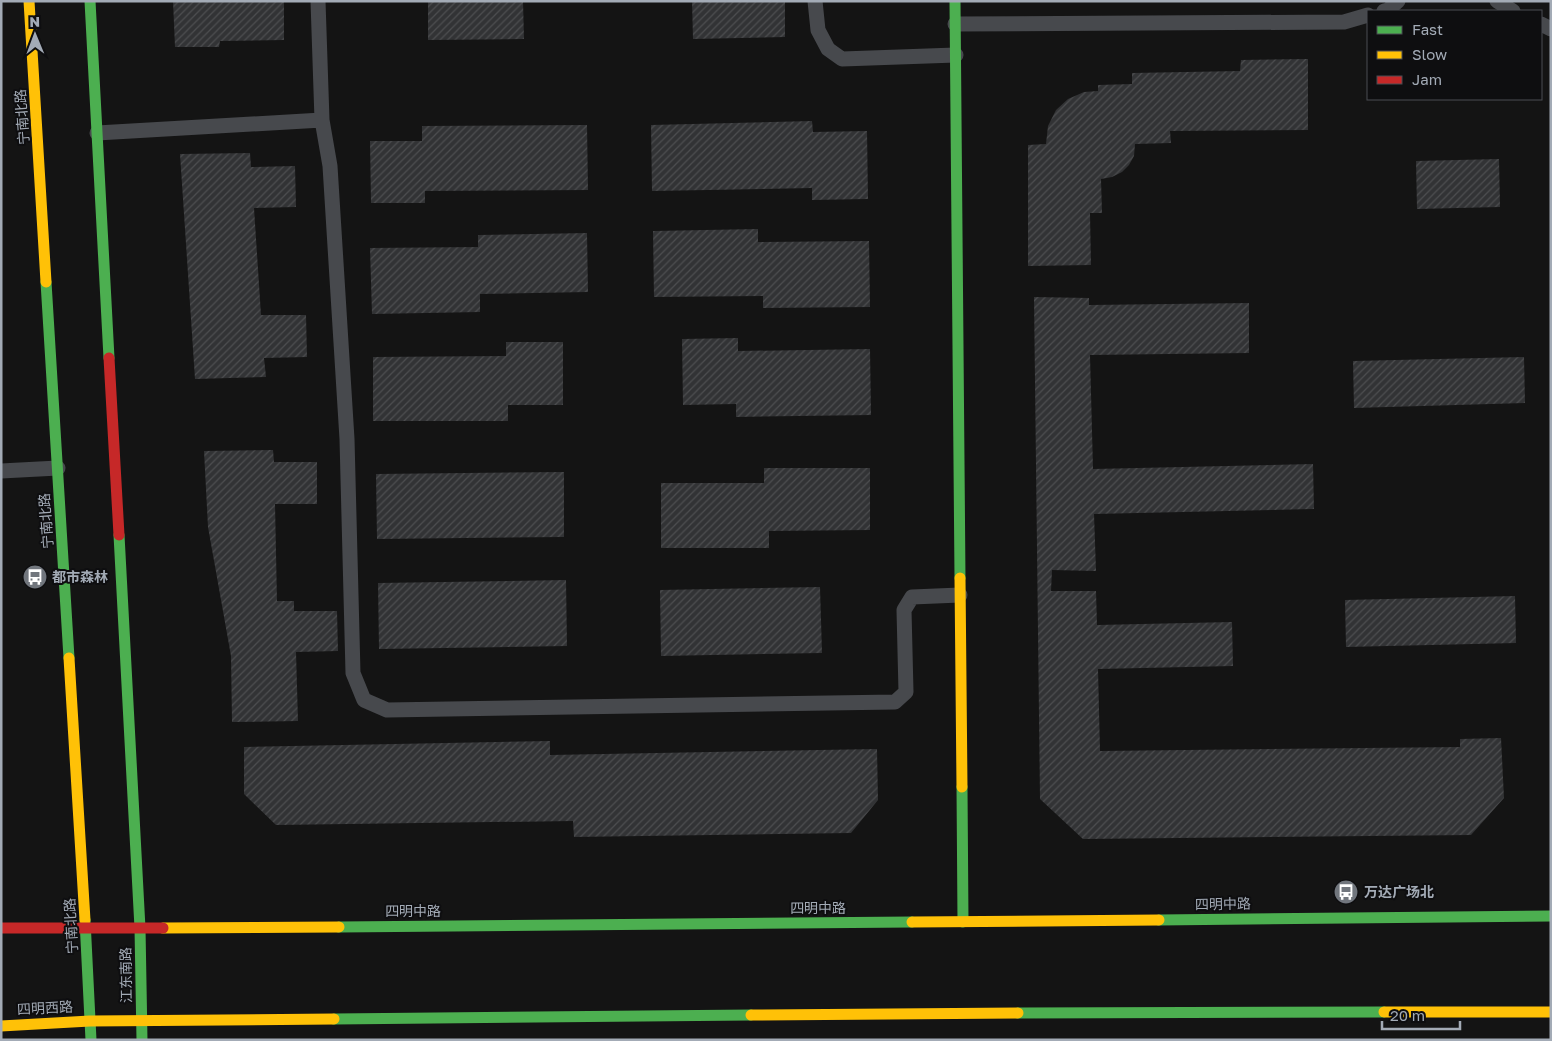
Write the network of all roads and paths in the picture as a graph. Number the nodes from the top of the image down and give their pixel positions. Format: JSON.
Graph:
{"nodes":[{"id":1,"x":30,"y":1,"type":"edge"},
{"id":2,"x":90,"y":1,"type":"edge"},
{"id":3,"x":318,"y":1,"type":"edge"},
{"id":4,"x":815,"y":1,"type":"edge"},
{"id":5,"x":955,"y":1,"type":"edge"},
{"id":6,"x":1398,"y":1,"type":"edge"},
{"id":7,"x":1496,"y":1,"type":"edge"},
{"id":8,"x":1388,"y":10,"type":"edge"},
{"id":9,"x":1511,"y":10,"type":"edge"},
{"id":10,"x":1367,"y":16,"type":"edge"},
{"id":11,"x":955,"y":24,"type":"junction"},
{"id":12,"x":956,"y":56,"type":"junction"},
{"id":13,"x":322,"y":120,"type":"junction"},
{"id":14,"x":97,"y":133,"type":"junction"},
{"id":15,"x":58,"y":468,"type":"junction"},
{"id":16,"x":1,"y":471,"type":"edge"},
{"id":17,"x":960,"y":595,"type":"junction"},
{"id":18,"x":1551,"y":916,"type":"edge"},
{"id":19,"x":963,"y":922,"type":"junction"},
{"id":20,"x":1,"y":928,"type":"edge"},
{"id":21,"x":86,"y":928,"type":"junction"},
{"id":22,"x":140,"y":928,"type":"junction"},
{"id":23,"x":1551,"y":1012,"type":"edge"},
{"id":24,"x":90,"y":1021,"type":"junction"},
{"id":25,"x":142,"y":1021,"type":"junction"},
{"id":26,"x":1,"y":1026,"type":"edge"},
{"id":27,"x":80,"y":1040,"type":"edge"},
{"id":28,"x":92,"y":1040,"type":"edge"},
{"id":29,"x":142,"y":1040,"type":"edge"}],
"edges":[{"from":1,"to":15,"type":"main road","name":"宁南北路"},
{"from":2,"to":14,"type":"main road"},
{"from":3,"to":13,"type":"lane"},
{"from":4,"to":12,"type":"lane"},
{"from":5,"to":11,"type":"main road"},
{"from":6,"to":8,"type":"lane"},
{"from":7,"to":9,"type":"lane"},
{"from":10,"to":11,"type":"lane"},
{"from":11,"to":12,"type":"main road"},
{"from":12,"to":17,"type":"main road"},
{"from":13,"to":14,"type":"lane"},
{"from":13,"to":17,"type":"lane"},
{"from":14,"to":22,"type":"main road"},
{"from":15,"to":16,"type":"lane"},
{"from":15,"to":21,"type":"main road","name":"宁南北路"},
{"from":17,"to":19,"type":"main road"},
{"from":18,"to":19,"type":"main road","name":"四明中路"},
{"from":19,"to":22,"type":"main road","name":"四明中路"},
{"from":20,"to":21,"type":"main road"},
{"from":21,"to":22,"type":"main road","name":"四明中路"},
{"from":21,"to":24,"type":"main road","name":"宁南北路"},
{"from":22,"to":25,"type":"main road","name":"江东南路"},
{"from":23,"to":25,"type":"main road"},
{"from":24,"to":25,"type":"main road"},
{"from":24,"to":26,"type":"main road","name":"四明西路"},
{"from":24,"to":27,"type":"lane"},
{"from":24,"to":28,"type":"main road","name":"宁南北路"},
{"from":25,"to":29,"type":"main road"}]}
